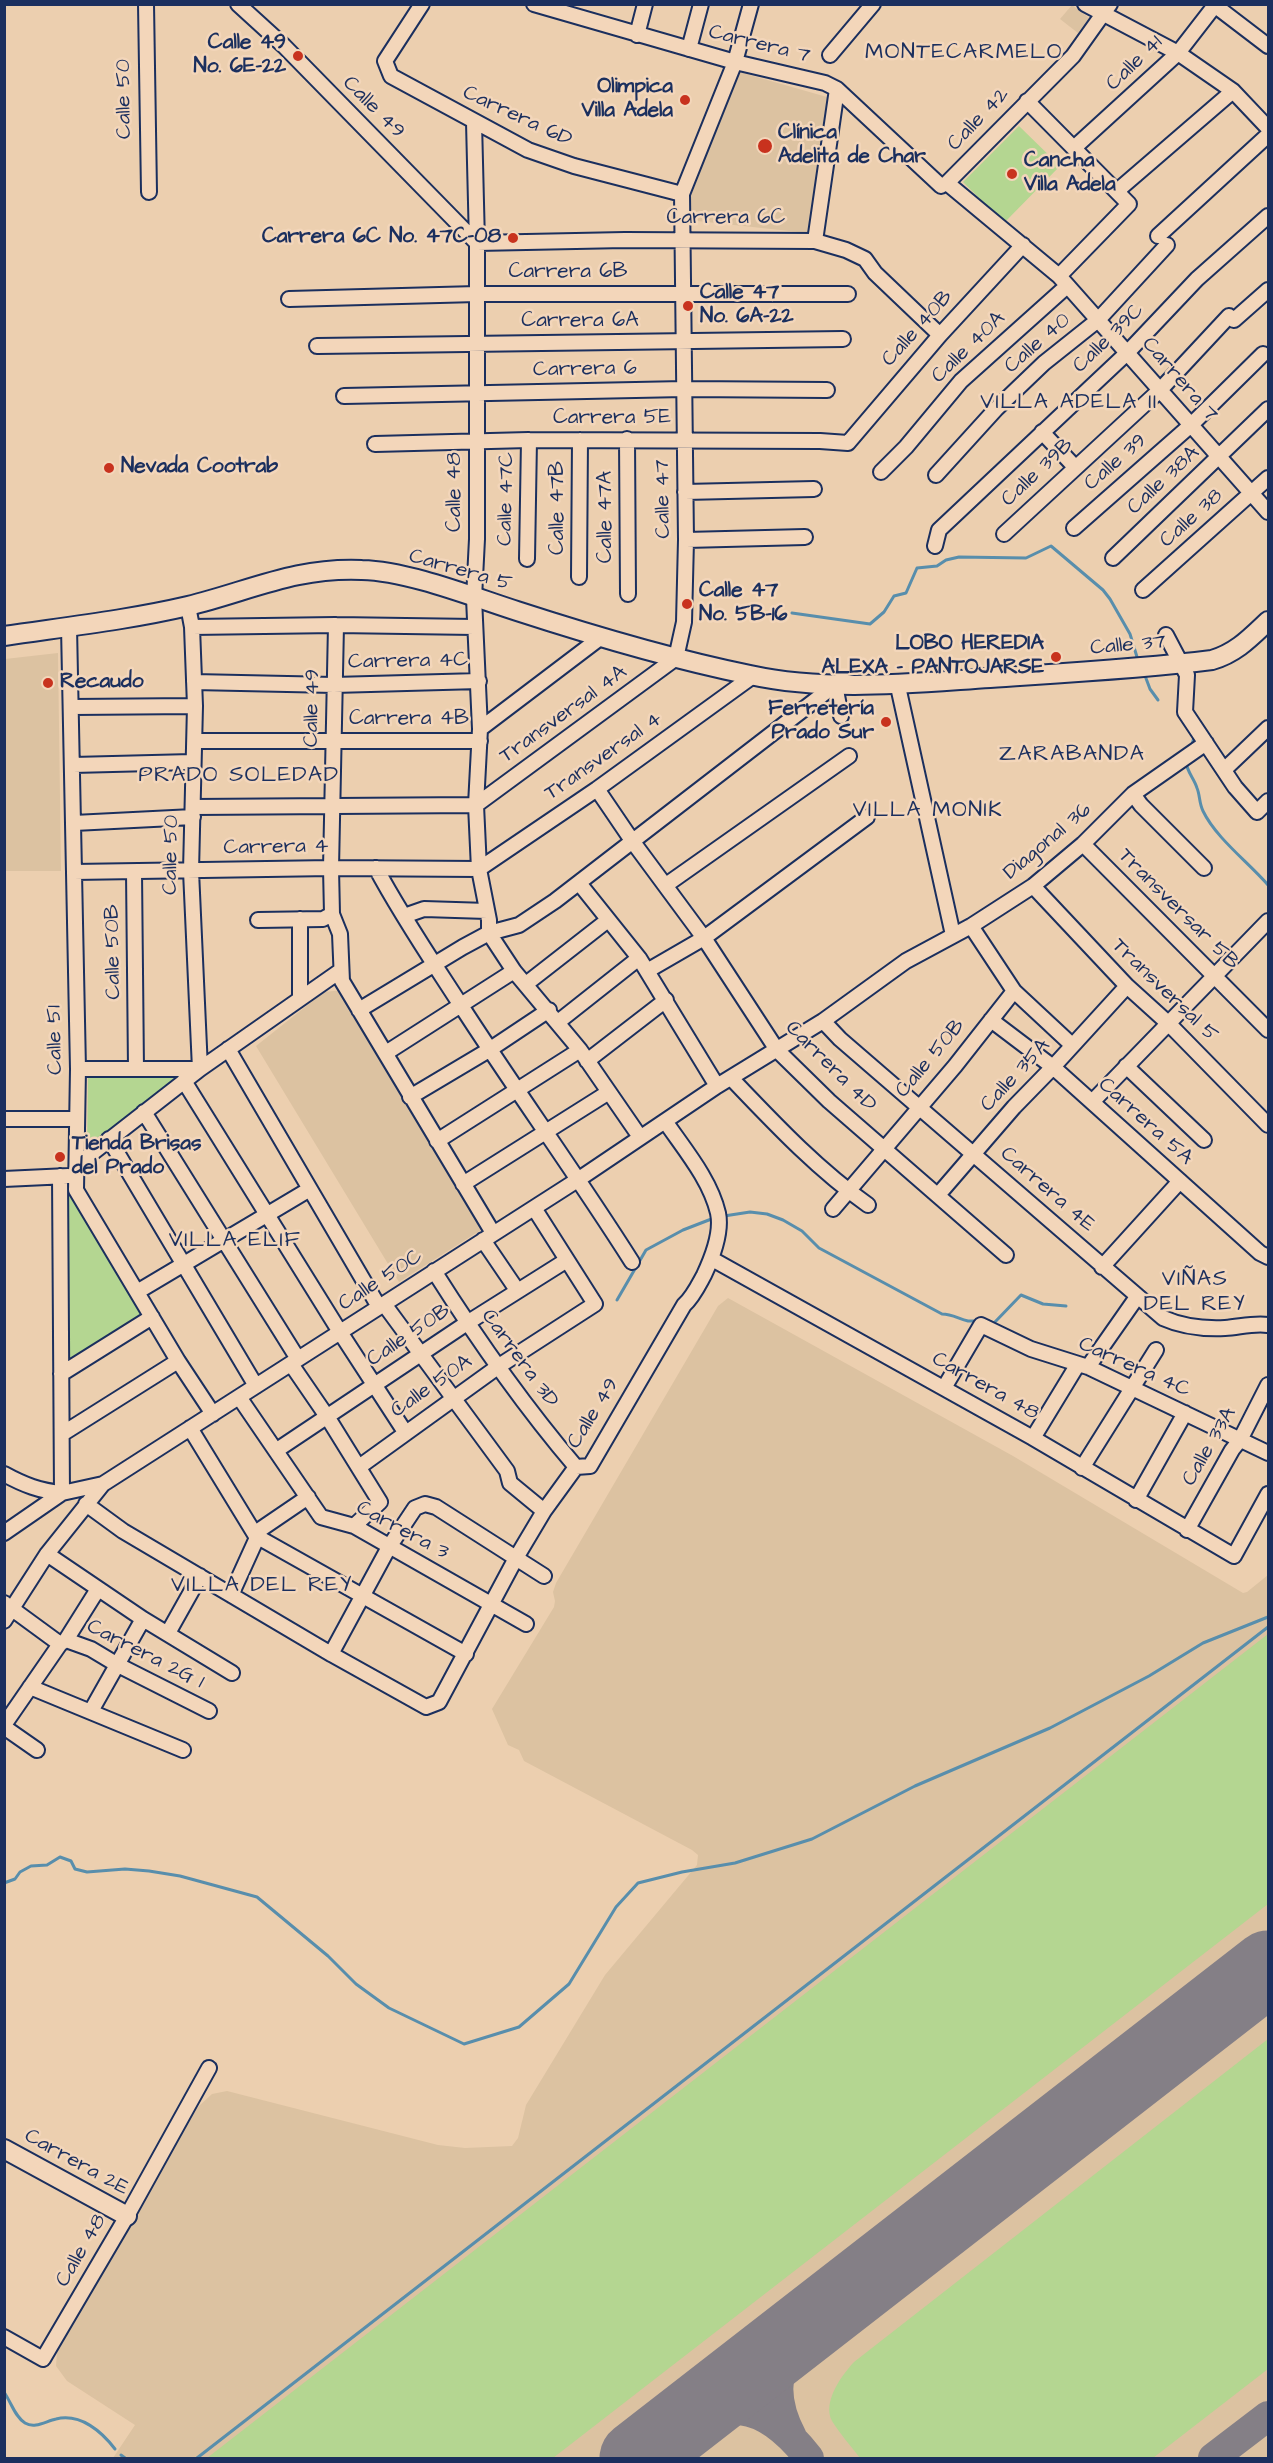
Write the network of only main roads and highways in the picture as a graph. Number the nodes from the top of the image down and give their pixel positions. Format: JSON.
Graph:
{"nodes":[{"id":1,"x":1269,"y":621,"type":"edge"},
{"id":2,"x":4,"y":636,"type":"edge"},
{"id":3,"x":835,"y":685,"type":"joint"},
{"id":4,"x":4,"y":2149,"type":"edge"},
{"id":5,"x":127,"y":2216,"type":"road end"}],
"edges":[{"from":1,"to":3,"type":"main road","name":"Calle 37"},
{"from":2,"to":3,"type":"main road","name":"Carrera 5"},
{"from":4,"to":5,"type":"main road","name":"Carrera 2E"}]}
